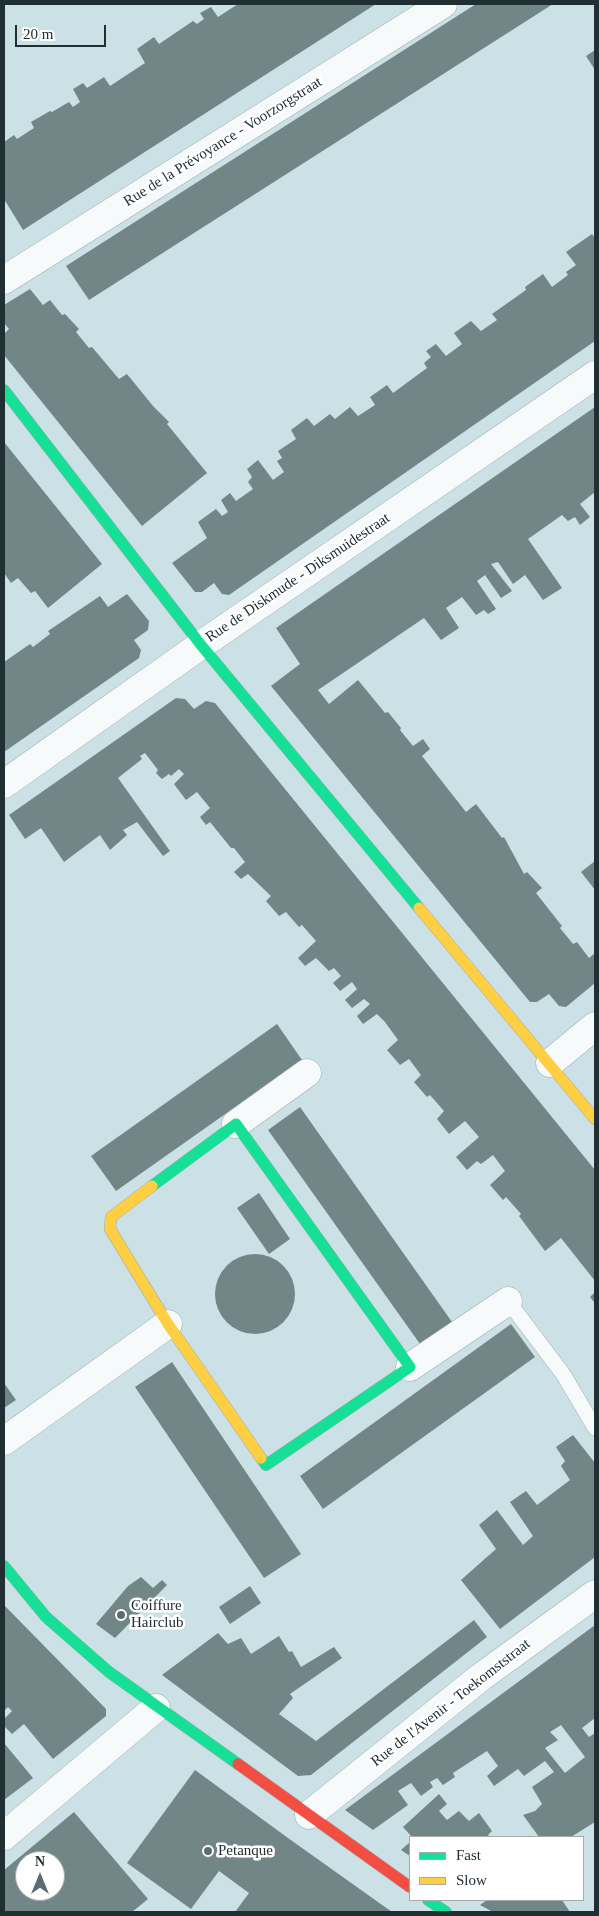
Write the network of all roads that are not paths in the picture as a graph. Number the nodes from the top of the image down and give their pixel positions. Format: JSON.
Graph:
{"nodes":[{"id":1,"x":442,"y":4,"type":"edge"},
{"id":2,"x":4,"y":280,"type":"edge"},
{"id":3,"x":595,"y":375,"type":"edge"},
{"id":4,"x":4,"y":390,"type":"edge"},
{"id":5,"x":200,"y":645,"type":"junction"},
{"id":6,"x":4,"y":784,"type":"edge"},
{"id":7,"x":595,"y":1026,"type":"edge"},
{"id":8,"x":550,"y":1063,"type":"junction"},
{"id":9,"x":307,"y":1073,"type":"dead end"},
{"id":10,"x":595,"y":1120,"type":"edge"},
{"id":11,"x":236,"y":1124,"type":"junction"},
{"id":12,"x":508,"y":1300,"type":"joint"},
{"id":13,"x":168,"y":1324,"type":"junction"},
{"id":14,"x":410,"y":1367,"type":"junction"},
{"id":15,"x":595,"y":1428,"type":"edge"},
{"id":16,"x":4,"y":1440,"type":"edge"},
{"id":17,"x":4,"y":1566,"type":"edge"},
{"id":18,"x":595,"y":1594,"type":"edge"},
{"id":19,"x":156,"y":1708,"type":"junction"},
{"id":20,"x":308,"y":1815,"type":"junction"},
{"id":21,"x":4,"y":1836,"type":"edge"},
{"id":22,"x":409,"y":1886,"type":"edge"},
{"id":23,"x":430,"y":1901,"type":"edge"},
{"id":24,"x":446,"y":1912,"type":"edge"}],
"edges":[{"from":1,"to":2,"type":"street","name":"Rue de la Prévoyance - Voorzorgstraat"},
{"from":3,"to":5,"type":"street","name":"Rue de Diskmude - Diksmuidestraat"},
{"from":4,"to":5,"type":"street"},
{"from":5,"to":6,"type":"street","name":"Rue de Diskmude - Diksmuidestraat"},
{"from":5,"to":8,"type":"street"},
{"from":7,"to":8,"type":"street"},
{"from":8,"to":10,"type":"street"},
{"from":9,"to":11,"type":"street"},
{"from":11,"to":13,"type":"street"},
{"from":11,"to":14,"type":"street"},
{"from":12,"to":14,"type":"street"},
{"from":12,"to":15,"type":"lane"},
{"from":13,"to":14,"type":"street"},
{"from":13,"to":16,"type":"street"},
{"from":17,"to":19,"type":"street"},
{"from":18,"to":20,"type":"street","name":"Rue de l'Avenir - Toekomststraat"},
{"from":19,"to":20,"type":"street"},
{"from":19,"to":21,"type":"street"},
{"from":20,"to":22,"type":"street"},
{"from":23,"to":24,"type":"street"}]}
